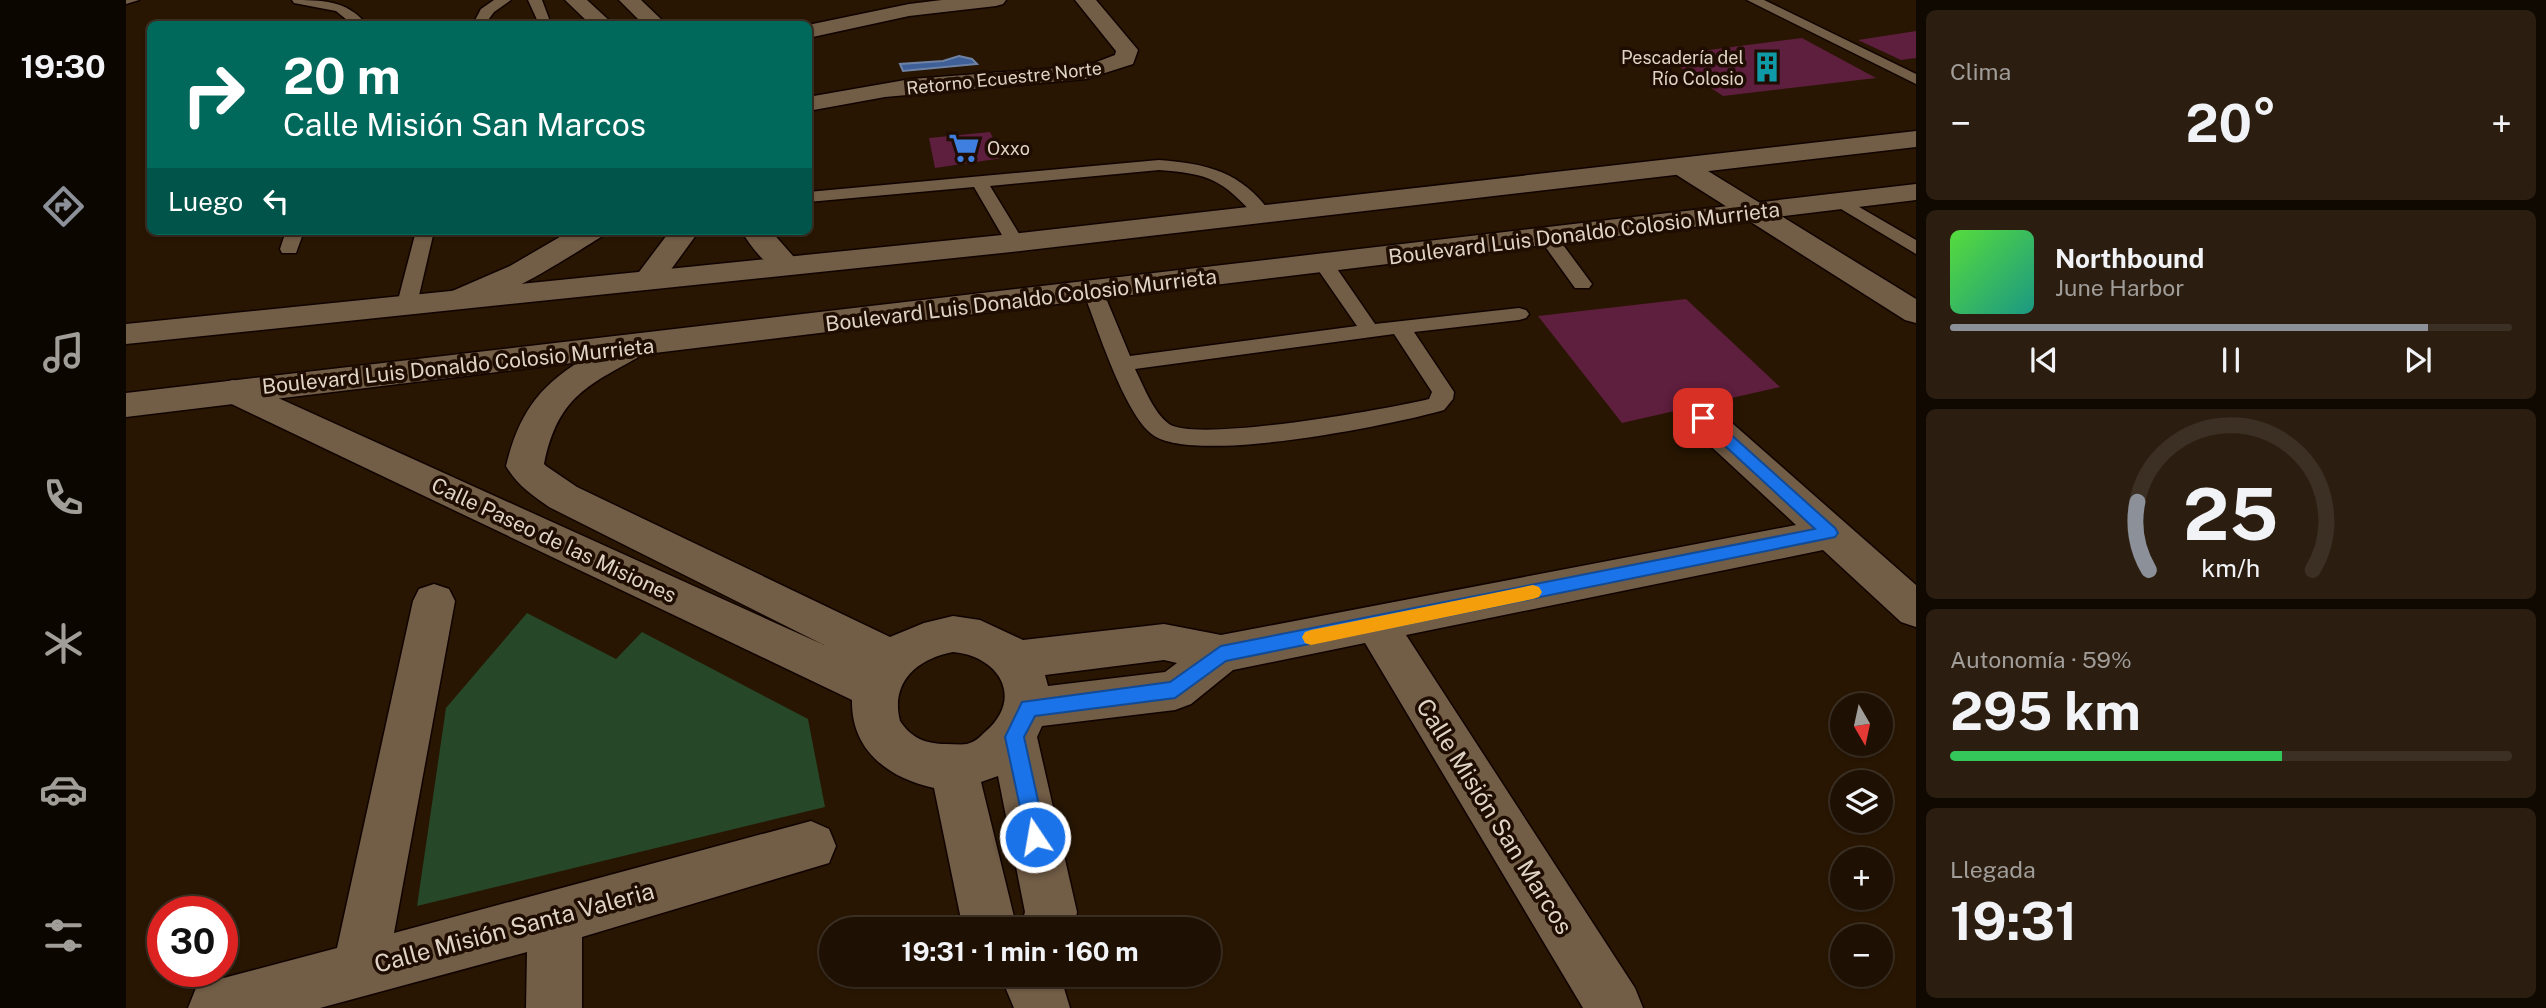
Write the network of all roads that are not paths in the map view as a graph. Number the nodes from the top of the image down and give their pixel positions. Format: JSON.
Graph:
{"nodes":[{"id":1,"x":126,"y":0,"type":"edge"},
{"id":2,"x":132,"y":0,"type":"edge"},
{"id":3,"x":299,"y":0,"type":"edge"},
{"id":4,"x":504,"y":0,"type":"edge"},
{"id":5,"x":535,"y":0,"type":"edge"},
{"id":6,"x":575,"y":0,"type":"edge"},
{"id":7,"x":629,"y":0,"type":"edge"},
{"id":8,"x":996,"y":0,"type":"edge"},
{"id":9,"x":1085,"y":0,"type":"edge"},
{"id":10,"x":1754,"y":0,"type":"edge"},
{"id":11,"x":357,"y":21,"type":"edge"},
{"id":12,"x":480,"y":21,"type":"edge"},
{"id":13,"x":544,"y":21,"type":"edge"},
{"id":14,"x":599,"y":21,"type":"edge"},
{"id":15,"x":652,"y":21,"type":"edge"},
{"id":16,"x":812,"y":31,"type":"edge"},
{"id":17,"x":1916,"y":79,"type":"edge"},
{"id":18,"x":812,"y":103,"type":"edge"},
{"id":19,"x":1916,"y":139,"type":"edge"},
{"id":20,"x":1681,"y":166,"type":"junction"},
{"id":21,"x":979,"y":181,"type":"junction"},
{"id":22,"x":1916,"y":192,"type":"edge"},
{"id":23,"x":812,"y":197,"type":"edge"},
{"id":24,"x":1842,"y":202,"type":"junction"},
{"id":25,"x":1262,"y":213,"type":"junction"},
{"id":26,"x":1754,"y":214,"type":"junction"},
{"id":27,"x":424,"y":235,"type":"edge"},
{"id":28,"x":584,"y":235,"type":"edge"},
{"id":29,"x":682,"y":235,"type":"edge"},
{"id":30,"x":759,"y":235,"type":"edge"},
{"id":31,"x":1548,"y":238,"type":"junction"},
{"id":32,"x":1015,"y":242,"type":"junction"},
{"id":33,"x":1916,"y":248,"type":"edge"},
{"id":34,"x":1324,"y":264,"type":"junction"},
{"id":35,"x":786,"y":265,"type":"junction"},
{"id":36,"x":649,"y":279,"type":"junction"},
{"id":37,"x":1582,"y":284,"type":"dead end"},
{"id":38,"x":1093,"y":291,"type":"junction"},
{"id":39,"x":461,"y":299,"type":"junction"},
{"id":40,"x":407,"y":304,"type":"junction"},
{"id":41,"x":1916,"y":313,"type":"edge"},
{"id":42,"x":1519,"y":314,"type":"dead end"},
{"id":43,"x":238,"y":322,"type":"junction"},
{"id":44,"x":1400,"y":327,"type":"junction"},
{"id":45,"x":1370,"y":331,"type":"junction"},
{"id":46,"x":126,"y":334,"type":"edge"},
{"id":47,"x":634,"y":346,"type":"junction"},
{"id":48,"x":126,"y":348,"type":"edge"},
{"id":49,"x":1124,"y":364,"type":"junction"},
{"id":50,"x":233,"y":391,"type":"junction"},
{"id":51,"x":126,"y":405,"type":"edge"},
{"id":52,"x":1703,"y":418,"type":"dead end"},
{"id":53,"x":1830,"y":533,"type":"junction"},
{"id":54,"x":434,"y":601,"type":"dead end"},
{"id":55,"x":1916,"y":610,"type":"edge"},
{"id":56,"x":1375,"y":623,"type":"junction"},
{"id":57,"x":1221,"y":654,"type":"junction"},
{"id":58,"x":1014,"y":660,"type":"junction"},
{"id":59,"x":885,"y":674,"type":"junction"},
{"id":60,"x":1022,"y":723,"type":"junction"},
{"id":61,"x":954,"y":769,"type":"junction"},
{"id":62,"x":811,"y":846,"type":"dead end"},
{"id":63,"x":987,"y":917,"type":"edge"},
{"id":64,"x":1050,"y":917,"type":"edge"},
{"id":65,"x":555,"y":918,"type":"junction"},
{"id":66,"x":360,"y":968,"type":"junction"},
{"id":67,"x":216,"y":1008,"type":"edge"},
{"id":68,"x":554,"y":1008,"type":"edge"},
{"id":69,"x":1615,"y":1008,"type":"edge"}],
"edges":[{"from":1,"to":2,"type":"lane"},
{"from":3,"to":11,"type":"lane"},
{"from":4,"to":12,"type":"lane"},
{"from":5,"to":13,"type":"lane"},
{"from":6,"to":14,"type":"street"},
{"from":7,"to":15,"type":"street"},
{"from":8,"to":16,"type":"street"},
{"from":9,"to":18,"type":"street","name":"Retorno Ecuestre Norte"},
{"from":10,"to":17,"type":"lane"},
{"from":19,"to":20,"type":"street"},
{"from":20,"to":25,"type":"street"},
{"from":20,"to":26,"type":"street"},
{"from":21,"to":23,"type":"lane"},
{"from":21,"to":25,"type":"lane"},
{"from":21,"to":32,"type":"lane"},
{"from":22,"to":24,"type":"street","name":"Boulevard Luis Donaldo Colosio Murrieta"},
{"from":24,"to":26,"type":"street","name":"Boulevard Luis Donaldo Colosio Murrieta"},
{"from":24,"to":33,"type":"lane"},
{"from":25,"to":32,"type":"street"},
{"from":26,"to":31,"type":"street","name":"Boulevard Luis Donaldo Colosio Murrieta"},
{"from":26,"to":41,"type":"street"},
{"from":27,"to":40,"type":"lane"},
{"from":28,"to":39,"type":"street"},
{"from":29,"to":36,"type":"street"},
{"from":30,"to":35,"type":"street"},
{"from":31,"to":34,"type":"street","name":"Boulevard Luis Donaldo Colosio Murrieta"},
{"from":31,"to":37,"type":"lane"},
{"from":32,"to":35,"type":"street"},
{"from":34,"to":38,"type":"street","name":"Boulevard Luis Donaldo Colosio Murrieta"},
{"from":34,"to":45,"type":"lane"},
{"from":35,"to":36,"type":"street"},
{"from":36,"to":39,"type":"street"},
{"from":38,"to":47,"type":"street","name":"Boulevard Luis Donaldo Colosio Murrieta"},
{"from":38,"to":49,"type":"lane"},
{"from":39,"to":40,"type":"street"},
{"from":40,"to":43,"type":"street"},
{"from":42,"to":44,"type":"lane"},
{"from":43,"to":46,"type":"street"},
{"from":43,"to":48,"type":"street"},
{"from":44,"to":45,"type":"lane"},
{"from":44,"to":49,"type":"lane"},
{"from":45,"to":49,"type":"lane"},
{"from":47,"to":50,"type":"street","name":"Boulevard Luis Donaldo Colosio Murrieta"},
{"from":47,"to":59,"type":"street","name":"Calle Paseo de las Misiones"},
{"from":50,"to":51,"type":"street","name":"Boulevard Luis Donaldo Colosio Murrieta"},
{"from":50,"to":59,"type":"street","name":"Calle Paseo de las Misiones"},
{"from":52,"to":53,"type":"street"},
{"from":53,"to":55,"type":"street"},
{"from":53,"to":56,"type":"street"},
{"from":54,"to":66,"type":"street"},
{"from":56,"to":57,"type":"street"},
{"from":56,"to":69,"type":"street","name":"Calle Misión San Marcos"},
{"from":57,"to":58,"type":"street"},
{"from":57,"to":60,"type":"street"},
{"from":58,"to":59,"type":"street"},
{"from":58,"to":60,"type":"street"},
{"from":59,"to":61,"type":"street"},
{"from":60,"to":61,"type":"street"},
{"from":60,"to":64,"type":"street"},
{"from":61,"to":63,"type":"street"},
{"from":62,"to":65,"type":"street","name":"Calle Misión Santa Valeria"},
{"from":65,"to":66,"type":"street","name":"Calle Misión Santa Valeria"},
{"from":65,"to":68,"type":"street"},
{"from":66,"to":67,"type":"street","name":"Calle Misión Santa Valeria"}]}
